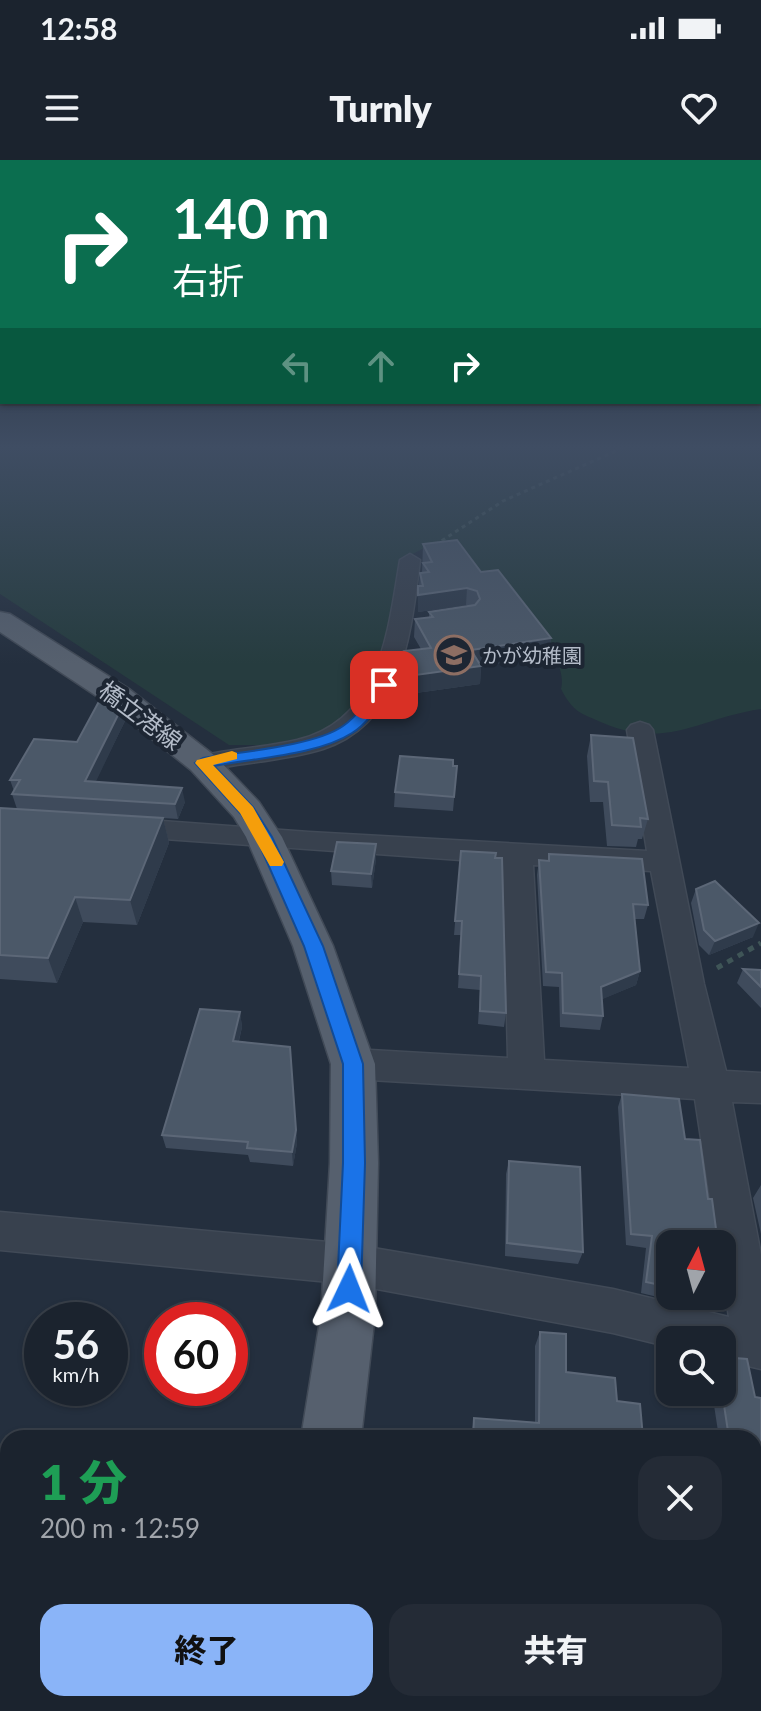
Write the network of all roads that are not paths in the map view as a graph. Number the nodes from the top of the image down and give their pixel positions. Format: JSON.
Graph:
{"nodes":[{"id":1,"x":410,"y":560,"type":"road end"},
{"id":2,"x":0,"y":620,"type":"edge"},
{"id":3,"x":426,"y":620,"type":"edge"},
{"id":4,"x":400,"y":624,"type":"junction"},
{"id":5,"x":640,"y":730,"type":"dead end"},
{"id":6,"x":203,"y":763,"type":"junction"},
{"id":7,"x":93,"y":826,"type":"edge"},
{"id":8,"x":264,"y":837,"type":"junction"},
{"id":9,"x":518,"y":854,"type":"junction"},
{"id":10,"x":664,"y":862,"type":"junction"},
{"id":11,"x":353,"y":1064,"type":"junction"},
{"id":12,"x":527,"y":1073,"type":"junction"},
{"id":13,"x":711,"y":1085,"type":"junction"},
{"id":14,"x":761,"y":1088,"type":"edge"},
{"id":15,"x":0,"y":1231,"type":"edge"},
{"id":16,"x":350,"y":1264,"type":"junction"},
{"id":17,"x":758,"y":1345,"type":"edge"},
{"id":18,"x":332,"y":1430,"type":"edge"}],
"edges":[{"from":1,"to":4,"type":"street"},
{"from":2,"to":6,"type":"main road","name":"橋立港線"},
{"from":3,"to":4,"type":"street"},
{"from":4,"to":6,"type":"street"},
{"from":5,"to":10,"type":"street"},
{"from":6,"to":8,"type":"main road","name":"橋立港線"},
{"from":7,"to":8,"type":"street"},
{"from":8,"to":9,"type":"street"},
{"from":8,"to":11,"type":"main road","name":"橋立港線"},
{"from":9,"to":10,"type":"street"},
{"from":9,"to":12,"type":"street"},
{"from":10,"to":13,"type":"street"},
{"from":11,"to":12,"type":"street"},
{"from":11,"to":16,"type":"main road","name":"橋立港線"},
{"from":12,"to":13,"type":"street"},
{"from":13,"to":14,"type":"street"},
{"from":13,"to":17,"type":"street"},
{"from":15,"to":16,"type":"street"},
{"from":16,"to":17,"type":"street"},
{"from":16,"to":18,"type":"main road","name":"橋立港線"}]}
